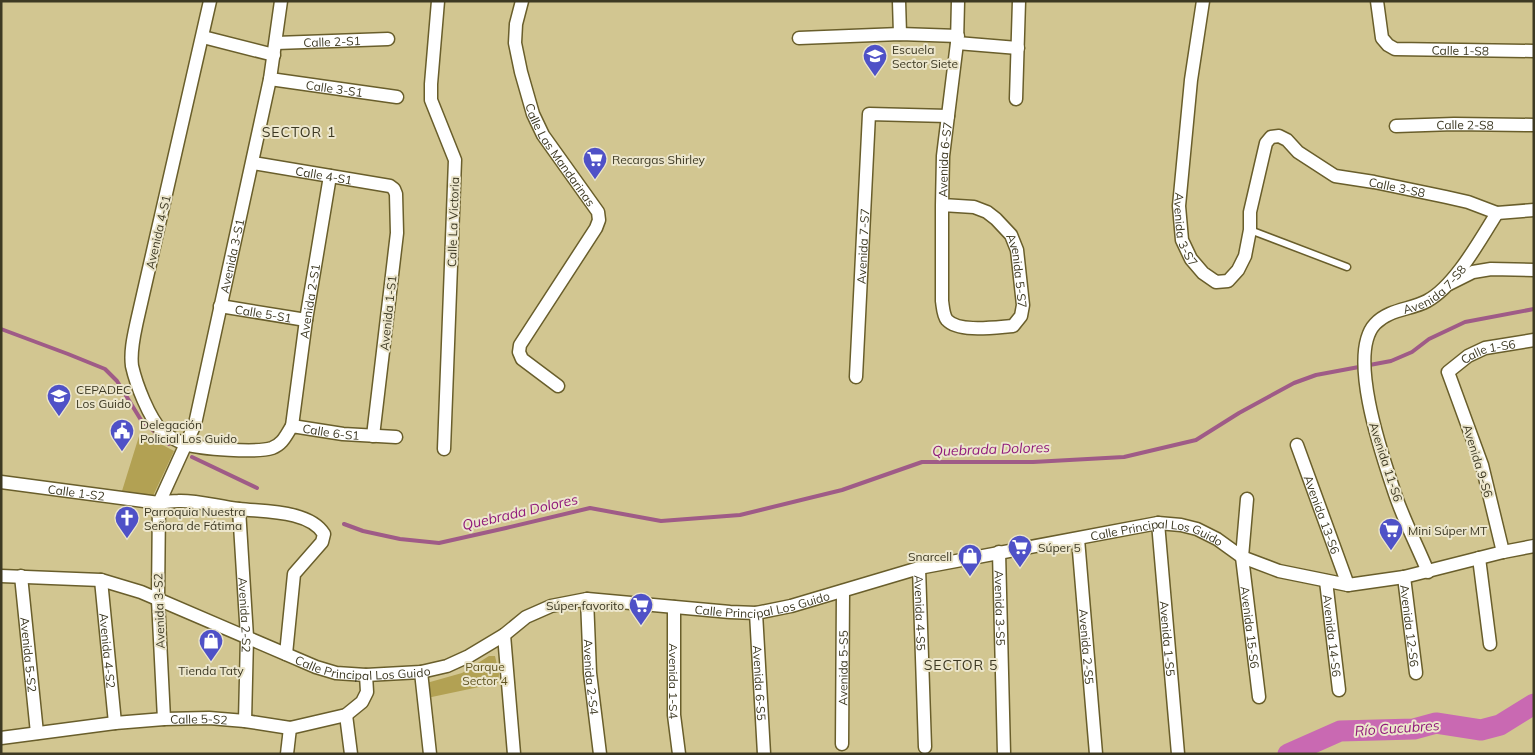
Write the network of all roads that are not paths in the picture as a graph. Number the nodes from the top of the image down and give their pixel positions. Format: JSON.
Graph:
{"nodes":[{"id":1,"x":210,"y":1,"type":"edge"},
{"id":2,"x":281,"y":1,"type":"edge"},
{"id":3,"x":438,"y":1,"type":"edge"},
{"id":4,"x":522,"y":1,"type":"edge"},
{"id":5,"x":899,"y":1,"type":"edge"},
{"id":6,"x":958,"y":1,"type":"edge"},
{"id":7,"x":1019,"y":1,"type":"edge"},
{"id":8,"x":1203,"y":1,"type":"edge"},
{"id":9,"x":1377,"y":1,"type":"edge"},
{"id":10,"x":900,"y":34,"type":"junction"},
{"id":11,"x":203,"y":37,"type":"junction"},
{"id":12,"x":799,"y":38,"type":"dead end"},
{"id":13,"x":388,"y":39,"type":"dead end"},
{"id":14,"x":958,"y":40,"type":"junction"},
{"id":15,"x":1018,"y":48,"type":"junction"},
{"id":16,"x":275,"y":49,"type":"junction"},
{"id":17,"x":1534,"y":51,"type":"edge"},
{"id":18,"x":270,"y":79,"type":"junction"},
{"id":19,"x":397,"y":97,"type":"dead end"},
{"id":20,"x":1016,"y":99,"type":"dead end"},
{"id":21,"x":948,"y":116,"type":"junction"},
{"id":22,"x":1534,"y":125,"type":"edge"},
{"id":23,"x":1396,"y":126,"type":"dead end"},
{"id":24,"x":1271,"y":137,"type":"joint"},
{"id":25,"x":253,"y":163,"type":"junction"},
{"id":26,"x":330,"y":176,"type":"junction"},
{"id":27,"x":394,"y":189,"type":"joint"},
{"id":28,"x":942,"y":205,"type":"junction"},
{"id":29,"x":1534,"y":210,"type":"edge"},
{"id":30,"x":1497,"y":213,"type":"junction"},
{"id":31,"x":1250,"y":230,"type":"junction"},
{"id":32,"x":1347,"y":268,"type":"dead end"},
{"id":33,"x":1534,"y":270,"type":"edge"},
{"id":34,"x":1445,"y":286,"type":"junction"},
{"id":35,"x":220,"y":306,"type":"junction"},
{"id":36,"x":306,"y":320,"type":"junction"},
{"id":37,"x":1013,"y":326,"type":"joint"},
{"id":38,"x":1534,"y":340,"type":"edge"},
{"id":39,"x":1364,"y":352,"type":"joint"},
{"id":40,"x":1448,"y":372,"type":"joint"},
{"id":41,"x":856,"y":377,"type":"dead end"},
{"id":42,"x":558,"y":386,"type":"dead end"},
{"id":43,"x":292,"y":426,"type":"junction"},
{"id":44,"x":373,"y":436,"type":"junction"},
{"id":45,"x":396,"y":437,"type":"dead end"},
{"id":46,"x":186,"y":444,"type":"junction"},
{"id":47,"x":1297,"y":445,"type":"dead end"},
{"id":48,"x":444,"y":449,"type":"dead end"},
{"id":49,"x":1,"y":482,"type":"edge"},
{"id":50,"x":1247,"y":499,"type":"dead end"},
{"id":51,"x":159,"y":503,"type":"junction"},
{"id":52,"x":239,"y":509,"type":"junction"},
{"id":53,"x":1158,"y":523,"type":"junction"},
{"id":54,"x":1078,"y":539,"type":"junction"},
{"id":55,"x":1534,"y":546,"type":"edge"},
{"id":56,"x":999,"y":552,"type":"junction"},
{"id":57,"x":1503,"y":552,"type":"junction"},
{"id":58,"x":1242,"y":557,"type":"junction"},
{"id":59,"x":1479,"y":558,"type":"junction"},
{"id":60,"x":919,"y":568,"type":"junction"},
{"id":61,"x":1428,"y":572,"type":"junction"},
{"id":62,"x":1,"y":576,"type":"edge"},
{"id":63,"x":21,"y":576,"type":"junction"},
{"id":64,"x":1404,"y":577,"type":"junction"},
{"id":65,"x":101,"y":580,"type":"junction"},
{"id":66,"x":1326,"y":580,"type":"junction"},
{"id":67,"x":1348,"y":585,"type":"junction"},
{"id":68,"x":843,"y":591,"type":"junction"},
{"id":69,"x":158,"y":600,"type":"junction"},
{"id":70,"x":587,"y":600,"type":"junction"},
{"id":71,"x":674,"y":607,"type":"junction"},
{"id":72,"x":756,"y":613,"type":"junction"},
{"id":73,"x":504,"y":635,"type":"junction"},
{"id":74,"x":247,"y":637,"type":"junction"},
{"id":75,"x":1490,"y":644,"type":"dead end"},
{"id":76,"x":286,"y":654,"type":"junction"},
{"id":77,"x":421,"y":672,"type":"junction"},
{"id":78,"x":1416,"y":673,"type":"dead end"},
{"id":79,"x":366,"y":676,"type":"junction"},
{"id":80,"x":1340,"y":690,"type":"dead end"},
{"id":81,"x":1259,"y":697,"type":"dead end"},
{"id":82,"x":346,"y":715,"type":"junction"},
{"id":83,"x":164,"y":719,"type":"junction"},
{"id":84,"x":245,"y":721,"type":"junction"},
{"id":85,"x":115,"y":722,"type":"junction"},
{"id":86,"x":290,"y":728,"type":"junction"},
{"id":87,"x":37,"y":734,"type":"junction"},
{"id":88,"x":1,"y":738,"type":"edge"},
{"id":89,"x":842,"y":744,"type":"dead end"},
{"id":90,"x":925,"y":747,"type":"dead end"},
{"id":91,"x":287,"y":754,"type":"edge"},
{"id":92,"x":350,"y":754,"type":"edge"},
{"id":93,"x":430,"y":754,"type":"edge"},
{"id":94,"x":514,"y":754,"type":"edge"},
{"id":95,"x":600,"y":754,"type":"edge"},
{"id":96,"x":679,"y":754,"type":"edge"},
{"id":97,"x":764,"y":754,"type":"edge"},
{"id":98,"x":1004,"y":754,"type":"edge"},
{"id":99,"x":1096,"y":754,"type":"edge"},
{"id":100,"x":1178,"y":754,"type":"edge"}],
"edges":[{"from":1,"to":11,"type":"street","name":"Avenida 4-S1"},
{"from":2,"to":16,"type":"street","name":"Avenida 3-S1"},
{"from":3,"to":48,"type":"street","name":"Calle La Victoria"},
{"from":4,"to":42,"type":"street","name":"Calle Las Mandarinas"},
{"from":5,"to":10,"type":"street"},
{"from":6,"to":14,"type":"street","name":"Avenida 6-S7"},
{"from":7,"to":15,"type":"street"},
{"from":8,"to":31,"type":"street","name":"Avenida 3-S7"},
{"from":9,"to":17,"type":"street","name":"Calle 1-S8"},
{"from":10,"to":12,"type":"street"},
{"from":10,"to":14,"type":"street"},
{"from":11,"to":16,"type":"street","name":"Calle 2-S1"},
{"from":11,"to":46,"type":"street","name":"Avenida 4-S1"},
{"from":13,"to":16,"type":"street","name":"Calle 2-S1"},
{"from":14,"to":15,"type":"street"},
{"from":14,"to":21,"type":"street","name":"Avenida 6-S7"},
{"from":15,"to":20,"type":"street"},
{"from":16,"to":18,"type":"street","name":"Avenida 3-S1"},
{"from":18,"to":19,"type":"street","name":"Calle 3-S1"},
{"from":18,"to":25,"type":"street","name":"Avenida 3-S1"},
{"from":21,"to":28,"type":"street","name":"Avenida 6-S7"},
{"from":21,"to":41,"type":"street","name":"Avenida 7-S7"},
{"from":22,"to":23,"type":"street","name":"Calle 2-S8"},
{"from":24,"to":30,"type":"street","name":"Calle 3-S8"},
{"from":24,"to":31,"type":"street","name":"Avenida 3-S7"},
{"from":25,"to":26,"type":"street","name":"Calle 4-S1"},
{"from":25,"to":35,"type":"street","name":"Avenida 3-S1"},
{"from":26,"to":27,"type":"street","name":"Calle 4-S1"},
{"from":26,"to":36,"type":"street","name":"Avenida 2-S1"},
{"from":27,"to":44,"type":"street","name":"Avenida 1-S1"},
{"from":28,"to":37,"type":"street","name":"Avenida 5-S7"},
{"from":28,"to":37,"type":"street","name":"Avenida 6-S7"},
{"from":29,"to":30,"type":"street","name":"Calle 3-S8"},
{"from":30,"to":34,"type":"street","name":"Avenida 7-S8"},
{"from":31,"to":32,"type":"lane"},
{"from":33,"to":34,"type":"street"},
{"from":34,"to":39,"type":"street","name":"Avenida 7-S8"},
{"from":35,"to":36,"type":"street","name":"Calle 5-S1"},
{"from":35,"to":46,"type":"street","name":"Avenida 3-S1"},
{"from":36,"to":43,"type":"street","name":"Avenida 2-S1"},
{"from":38,"to":40,"type":"street","name":"Calle 1-S6"},
{"from":39,"to":61,"type":"street","name":"Avenida 11-S6"},
{"from":40,"to":57,"type":"street","name":"Avenida 9-S6"},
{"from":43,"to":44,"type":"street","name":"Calle 6-S1"},
{"from":43,"to":46,"type":"street","name":"Calle 6-S1"},
{"from":44,"to":45,"type":"street","name":"Calle 6-S1"},
{"from":46,"to":51,"type":"street","name":"Avenida 3-S1"},
{"from":47,"to":67,"type":"street","name":"Avenida 13-S6"},
{"from":49,"to":51,"type":"street","name":"Calle 1-S2"},
{"from":50,"to":58,"type":"street","name":"Avenida 15-S6"},
{"from":51,"to":52,"type":"street","name":"Calle 1-S2"},
{"from":51,"to":69,"type":"street","name":"Avenida 3-S2"},
{"from":52,"to":74,"type":"street","name":"Avenida 2-S2"},
{"from":52,"to":76,"type":"street","name":"Calle 1-S2"},
{"from":53,"to":54,"type":"street","name":"Calle Principal Los Guido"},
{"from":53,"to":58,"type":"street","name":"Calle Principal Los Guido"},
{"from":53,"to":100,"type":"street","name":"Avenida 1-S5"},
{"from":54,"to":56,"type":"street","name":"Calle Principal Los Guido"},
{"from":54,"to":99,"type":"street","name":"Avenida 2-S5"},
{"from":55,"to":57,"type":"street","name":"Calle Principal Los Guido"},
{"from":56,"to":60,"type":"street","name":"Calle Principal Los Guido"},
{"from":56,"to":98,"type":"street","name":"Avenida 3-S5"},
{"from":57,"to":59,"type":"street","name":"Calle Principal Los Guido"},
{"from":58,"to":66,"type":"street","name":"Calle Principal Los Guido"},
{"from":58,"to":81,"type":"street","name":"Avenida 15-S6"},
{"from":59,"to":61,"type":"street","name":"Calle Principal Los Guido"},
{"from":59,"to":75,"type":"street"},
{"from":60,"to":68,"type":"street","name":"Calle Principal Los Guido"},
{"from":60,"to":90,"type":"street","name":"Avenida 4-S5"},
{"from":61,"to":64,"type":"street","name":"Calle Principal Los Guido"},
{"from":62,"to":63,"type":"street","name":"Calle Principal Los Guido"},
{"from":63,"to":65,"type":"street","name":"Calle Principal Los Guido"},
{"from":63,"to":87,"type":"street","name":"Avenida 5-S2"},
{"from":64,"to":67,"type":"street","name":"Calle Principal Los Guido"},
{"from":64,"to":78,"type":"street","name":"Avenida 12-S6"},
{"from":65,"to":69,"type":"street","name":"Calle Principal Los Guido"},
{"from":65,"to":85,"type":"street","name":"Avenida 4-S2"},
{"from":66,"to":67,"type":"street","name":"Calle Principal Los Guido"},
{"from":66,"to":80,"type":"street","name":"Avenida 14-S6"},
{"from":68,"to":72,"type":"street","name":"Calle Principal Los Guido"},
{"from":68,"to":89,"type":"street","name":"Avenida 5-S5"},
{"from":69,"to":74,"type":"street","name":"Calle Principal Los Guido"},
{"from":69,"to":83,"type":"street","name":"Avenida 3-S2"},
{"from":70,"to":71,"type":"street","name":"Calle Principal Los Guido"},
{"from":70,"to":73,"type":"street","name":"Calle Principal Los Guido"},
{"from":70,"to":95,"type":"street","name":"Avenida 2-S4"},
{"from":71,"to":72,"type":"street","name":"Calle Principal Los Guido"},
{"from":71,"to":96,"type":"street","name":"Avenida 1-S4"},
{"from":72,"to":97,"type":"street","name":"Avenida 6-S5"},
{"from":73,"to":77,"type":"street","name":"Calle Principal Los Guido"},
{"from":73,"to":94,"type":"street"},
{"from":74,"to":76,"type":"street","name":"Calle Principal Los Guido"},
{"from":74,"to":84,"type":"street","name":"Avenida 2-S2"},
{"from":76,"to":79,"type":"street","name":"Calle Principal Los Guido"},
{"from":77,"to":79,"type":"street","name":"Calle Principal Los Guido"},
{"from":77,"to":93,"type":"street"},
{"from":79,"to":82,"type":"street"},
{"from":82,"to":86,"type":"street","name":"Calle 5-S2"},
{"from":82,"to":92,"type":"street"},
{"from":83,"to":84,"type":"street","name":"Calle 5-S2"},
{"from":83,"to":85,"type":"street","name":"Calle 5-S2"},
{"from":84,"to":86,"type":"street","name":"Calle 5-S2"},
{"from":85,"to":87,"type":"street","name":"Calle 5-S2"},
{"from":86,"to":91,"type":"street"},
{"from":87,"to":88,"type":"street","name":"Calle 5-S2"}]}
